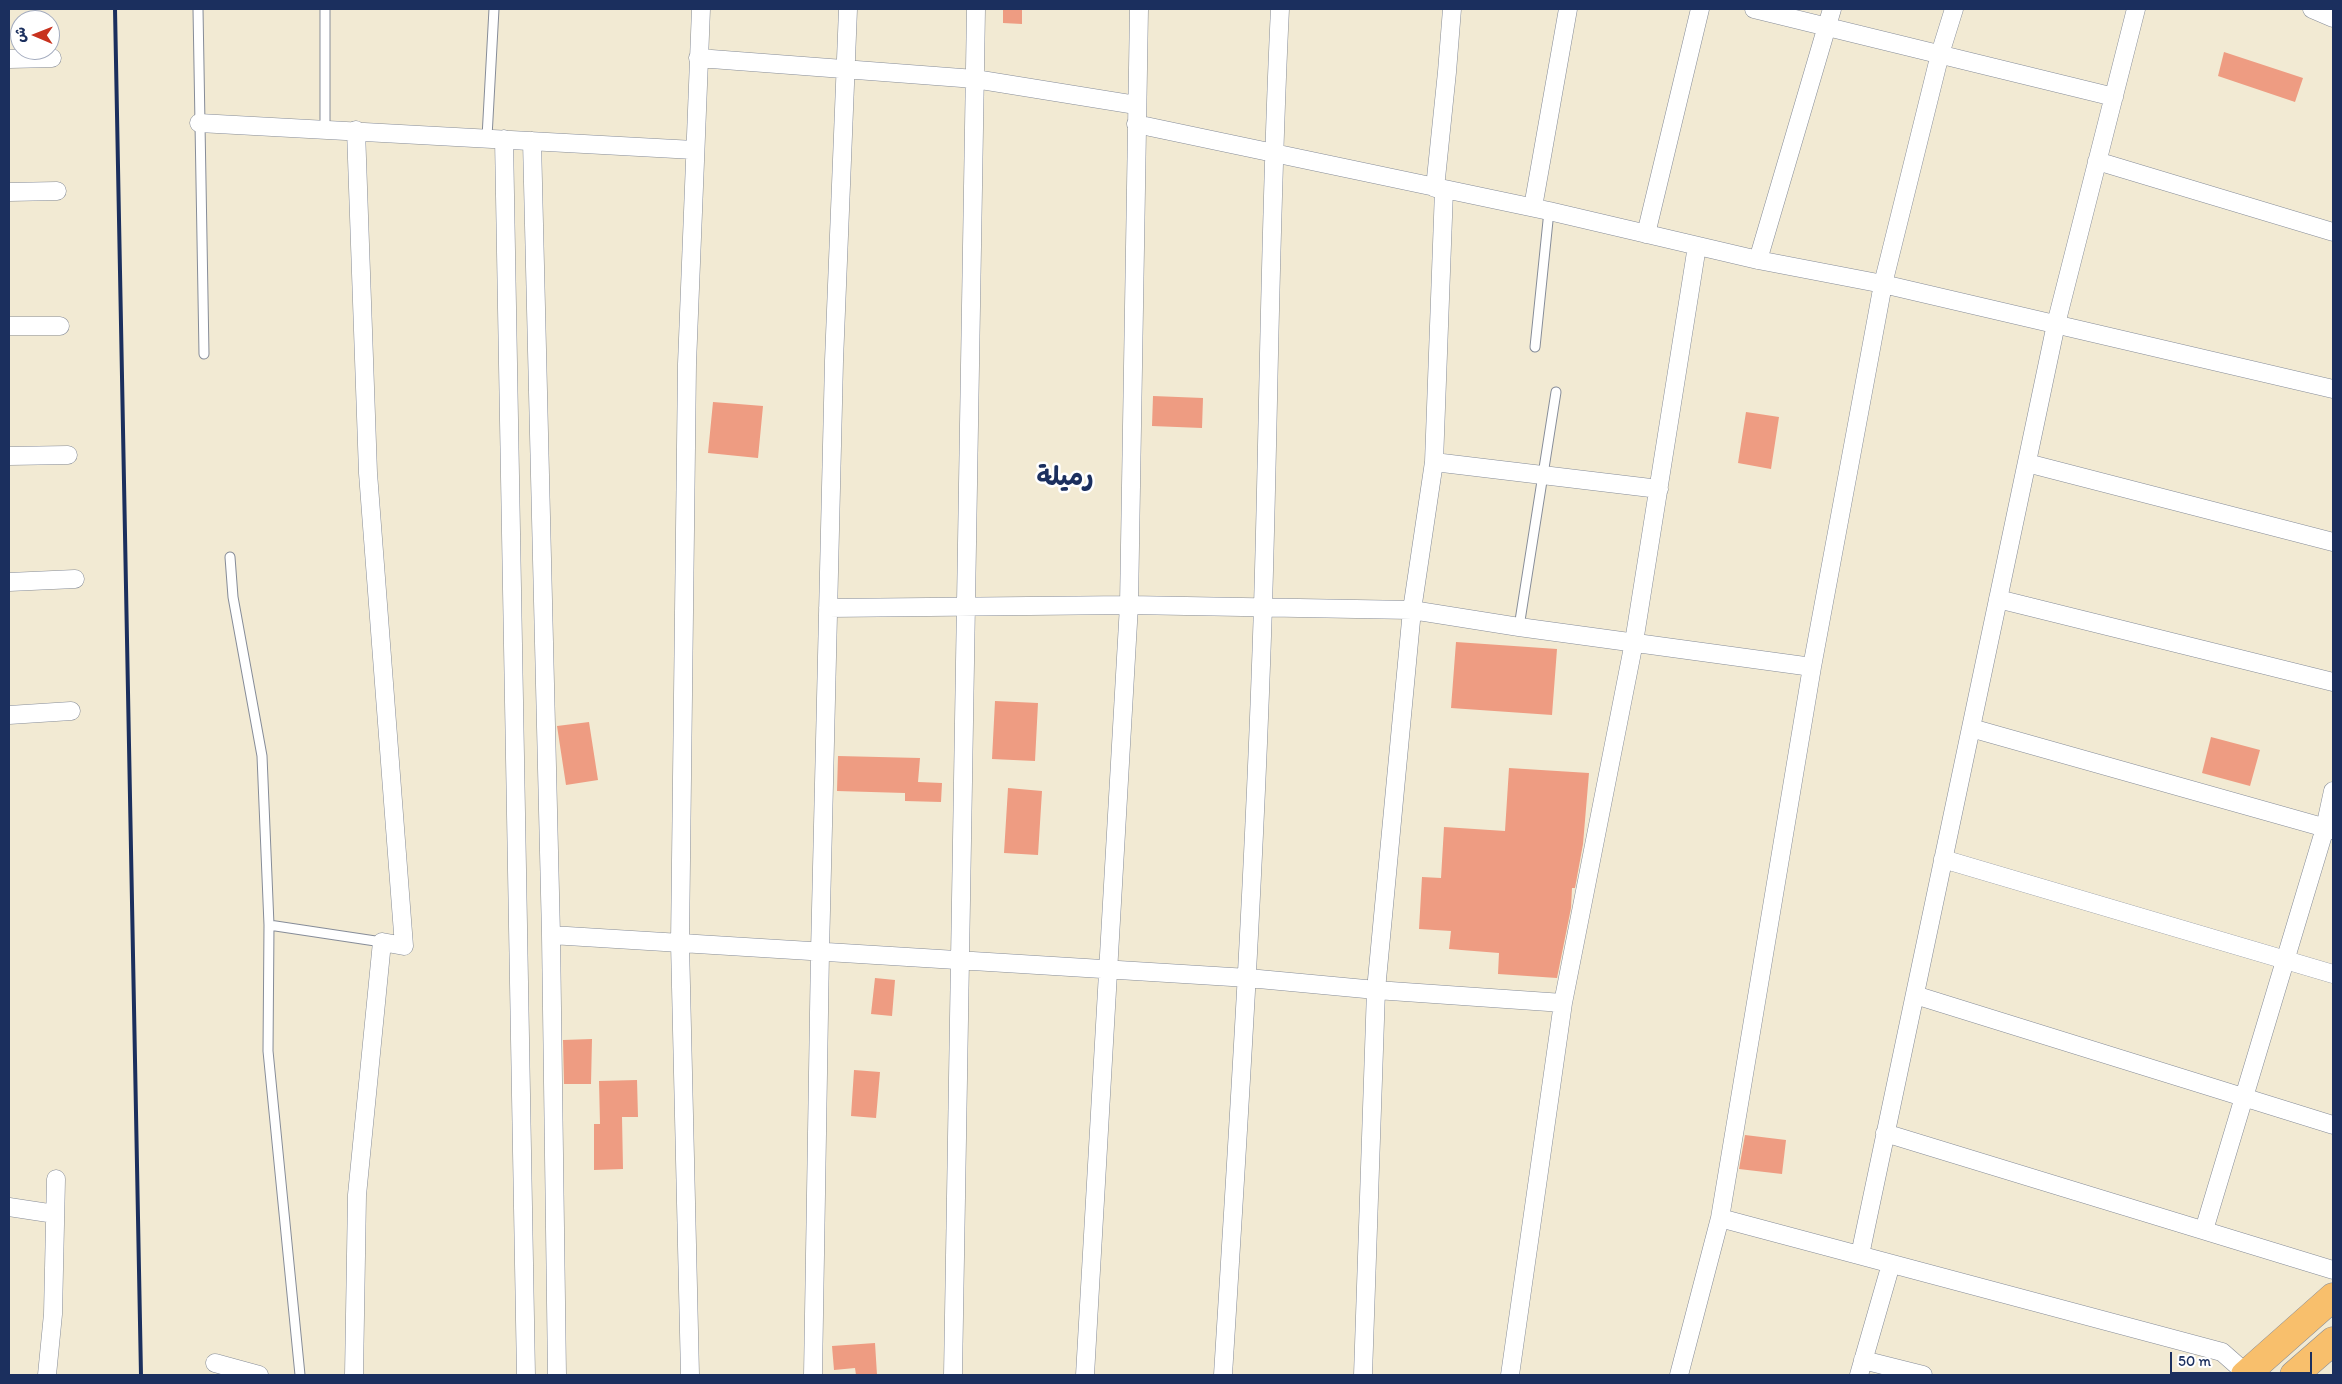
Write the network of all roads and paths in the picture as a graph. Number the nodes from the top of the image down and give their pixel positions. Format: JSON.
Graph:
{"nodes":[{"id":1,"x":198,"y":9,"type":"edge"},
{"id":2,"x":326,"y":9,"type":"edge"},
{"id":3,"x":494,"y":9,"type":"edge"},
{"id":4,"x":701,"y":9,"type":"edge"},
{"id":5,"x":848,"y":9,"type":"edge"},
{"id":6,"x":976,"y":9,"type":"edge"},
{"id":7,"x":1139,"y":9,"type":"edge"},
{"id":8,"x":1280,"y":9,"type":"edge"},
{"id":9,"x":1452,"y":9,"type":"edge"},
{"id":10,"x":1568,"y":9,"type":"edge"},
{"id":11,"x":1700,"y":9,"type":"edge"},
{"id":12,"x":1754,"y":9,"type":"edge"},
{"id":13,"x":1832,"y":9,"type":"edge"},
{"id":14,"x":1954,"y":9,"type":"edge"},
{"id":15,"x":2136,"y":9,"type":"edge"},
{"id":16,"x":2312,"y":9,"type":"edge"},
{"id":17,"x":2333,"y":18,"type":"edge"},
{"id":18,"x":1826,"y":26,"type":"junction"},
{"id":19,"x":1940,"y":54,"type":"junction"},
{"id":20,"x":698,"y":58,"type":"junction"},
{"id":21,"x":845,"y":68,"type":"junction"},
{"id":22,"x":975,"y":79,"type":"junction"},
{"id":23,"x":2114,"y":97,"type":"junction"},
{"id":24,"x":1136,"y":105,"type":"junction"},
{"id":25,"x":199,"y":122,"type":"junction"},
{"id":26,"x":1136,"y":124,"type":"junction"},
{"id":27,"x":325,"y":128,"type":"junction"},
{"id":28,"x":356,"y":130,"type":"junction"},
{"id":29,"x":486,"y":137,"type":"junction"},
{"id":30,"x":504,"y":139,"type":"junction"},
{"id":31,"x":532,"y":141,"type":"junction"},
{"id":32,"x":694,"y":150,"type":"junction"},
{"id":33,"x":1273,"y":152,"type":"junction"},
{"id":34,"x":2098,"y":161,"type":"junction"},
{"id":35,"x":1439,"y":189,"type":"junction"},
{"id":36,"x":57,"y":191,"type":"dead end"},
{"id":37,"x":9,"y":192,"type":"edge"},
{"id":38,"x":1541,"y":209,"type":"junction"},
{"id":39,"x":2333,"y":232,"type":"edge"},
{"id":40,"x":1646,"y":234,"type":"junction"},
{"id":41,"x":1697,"y":246,"type":"junction"},
{"id":42,"x":1758,"y":260,"type":"junction"},
{"id":43,"x":1883,"y":284,"type":"junction"},
{"id":44,"x":2056,"y":324,"type":"junction"},
{"id":45,"x":9,"y":326,"type":"edge"},
{"id":46,"x":60,"y":326,"type":"dead end"},
{"id":47,"x":1535,"y":347,"type":"dead end"},
{"id":48,"x":204,"y":354,"type":"dead end"},
{"id":49,"x":2333,"y":389,"type":"edge"},
{"id":50,"x":1556,"y":392,"type":"dead end"},
{"id":51,"x":68,"y":455,"type":"dead end"},
{"id":52,"x":9,"y":456,"type":"edge"},
{"id":53,"x":1434,"y":462,"type":"junction"},
{"id":54,"x":2027,"y":463,"type":"junction"},
{"id":55,"x":1542,"y":475,"type":"junction"},
{"id":56,"x":1658,"y":489,"type":"junction"},
{"id":57,"x":2333,"y":542,"type":"edge"},
{"id":58,"x":230,"y":557,"type":"dead end"},
{"id":59,"x":75,"y":579,"type":"dead end"},
{"id":60,"x":9,"y":582,"type":"edge"},
{"id":61,"x":1998,"y":599,"type":"junction"},
{"id":62,"x":966,"y":605,"type":"junction"},
{"id":63,"x":1129,"y":605,"type":"junction"},
{"id":64,"x":1263,"y":606,"type":"junction"},
{"id":65,"x":828,"y":608,"type":"junction"},
{"id":66,"x":1412,"y":610,"type":"junction"},
{"id":67,"x":1519,"y":627,"type":"junction"},
{"id":68,"x":1634,"y":642,"type":"junction"},
{"id":69,"x":1812,"y":667,"type":"junction"},
{"id":70,"x":2333,"y":682,"type":"edge"},
{"id":71,"x":70,"y":711,"type":"dead end"},
{"id":72,"x":9,"y":715,"type":"edge"},
{"id":73,"x":1971,"y":728,"type":"junction"},
{"id":74,"x":2333,"y":791,"type":"edge"},
{"id":75,"x":2329,"y":829,"type":"edge"},
{"id":76,"x":1943,"y":859,"type":"junction"},
{"id":77,"x":268,"y":925,"type":"junction"},
{"id":78,"x":551,"y":935,"type":"junction"},
{"id":79,"x":382,"y":942,"type":"junction"},
{"id":80,"x":680,"y":943,"type":"junction"},
{"id":81,"x":820,"y":952,"type":"junction"},
{"id":82,"x":960,"y":960,"type":"junction"},
{"id":83,"x":2286,"y":960,"type":"junction"},
{"id":84,"x":1108,"y":970,"type":"junction"},
{"id":85,"x":2333,"y":974,"type":"edge"},
{"id":86,"x":1248,"y":978,"type":"junction"},
{"id":87,"x":1376,"y":990,"type":"junction"},
{"id":88,"x":1915,"y":994,"type":"junction"},
{"id":89,"x":1563,"y":1003,"type":"junction"},
{"id":90,"x":2244,"y":1097,"type":"junction"},
{"id":91,"x":2333,"y":1125,"type":"edge"},
{"id":92,"x":1886,"y":1134,"type":"junction"},
{"id":93,"x":56,"y":1179,"type":"dead end"},
{"id":94,"x":9,"y":1208,"type":"edge"},
{"id":95,"x":55,"y":1214,"type":"junction"},
{"id":96,"x":1720,"y":1218,"type":"junction"},
{"id":97,"x":2204,"y":1230,"type":"junction"},
{"id":98,"x":1860,"y":1255,"type":"junction"},
{"id":99,"x":1891,"y":1264,"type":"junction"},
{"id":100,"x":2333,"y":1270,"type":"edge"},
{"id":101,"x":2333,"y":1297,"type":"edge"},
{"id":102,"x":2333,"y":1340,"type":"edge"},
{"id":103,"x":215,"y":1363,"type":"dead end"},
{"id":104,"x":1861,"y":1368,"type":"edge"},
{"id":105,"x":2246,"y":1374,"type":"edge"},
{"id":106,"x":47,"y":1375,"type":"edge"},
{"id":107,"x":259,"y":1375,"type":"edge"},
{"id":108,"x":300,"y":1375,"type":"edge"},
{"id":109,"x":354,"y":1375,"type":"edge"},
{"id":110,"x":526,"y":1375,"type":"edge"},
{"id":111,"x":557,"y":1375,"type":"edge"},
{"id":112,"x":690,"y":1375,"type":"edge"},
{"id":113,"x":813,"y":1375,"type":"edge"},
{"id":114,"x":953,"y":1375,"type":"edge"},
{"id":115,"x":1086,"y":1375,"type":"edge"},
{"id":116,"x":1223,"y":1375,"type":"edge"},
{"id":117,"x":1363,"y":1375,"type":"edge"},
{"id":118,"x":1510,"y":1375,"type":"edge"},
{"id":119,"x":1679,"y":1375,"type":"edge"},
{"id":120,"x":1923,"y":1375,"type":"edge"},
{"id":121,"x":2294,"y":1375,"type":"edge"}],
"edges":[{"from":1,"to":25,"type":"lane"},
{"from":2,"to":27,"type":"lane"},
{"from":3,"to":29,"type":"lane"},
{"from":4,"to":20,"type":"street"},
{"from":5,"to":21,"type":"street"},
{"from":6,"to":22,"type":"street"},
{"from":7,"to":24,"type":"street"},
{"from":8,"to":33,"type":"street"},
{"from":9,"to":35,"type":"street"},
{"from":10,"to":38,"type":"street"},
{"from":11,"to":40,"type":"street"},
{"from":12,"to":18,"type":"street"},
{"from":13,"to":18,"type":"street"},
{"from":14,"to":19,"type":"street"},
{"from":15,"to":23,"type":"street"},
{"from":16,"to":17,"type":"street"},
{"from":18,"to":19,"type":"street"},
{"from":18,"to":42,"type":"street"},
{"from":19,"to":23,"type":"street"},
{"from":19,"to":43,"type":"street"},
{"from":20,"to":21,"type":"street"},
{"from":20,"to":32,"type":"street"},
{"from":21,"to":22,"type":"street"},
{"from":21,"to":65,"type":"street"},
{"from":22,"to":24,"type":"street"},
{"from":22,"to":62,"type":"street"},
{"from":23,"to":34,"type":"street"},
{"from":24,"to":26,"type":"street"},
{"from":25,"to":27,"type":"street"},
{"from":25,"to":48,"type":"lane"},
{"from":26,"to":33,"type":"street"},
{"from":26,"to":63,"type":"street"},
{"from":27,"to":28,"type":"street"},
{"from":28,"to":29,"type":"street"},
{"from":28,"to":79,"type":"street"},
{"from":29,"to":30,"type":"street"},
{"from":30,"to":31,"type":"street"},
{"from":30,"to":110,"type":"street"},
{"from":31,"to":32,"type":"street"},
{"from":31,"to":78,"type":"street"},
{"from":32,"to":80,"type":"street"},
{"from":33,"to":35,"type":"street"},
{"from":33,"to":64,"type":"street"},
{"from":34,"to":39,"type":"street"},
{"from":34,"to":44,"type":"street"},
{"from":35,"to":38,"type":"street"},
{"from":35,"to":53,"type":"street"},
{"from":36,"to":37,"type":"street"},
{"from":38,"to":40,"type":"street"},
{"from":38,"to":47,"type":"lane"},
{"from":40,"to":41,"type":"street"},
{"from":41,"to":42,"type":"street"},
{"from":41,"to":56,"type":"street"},
{"from":42,"to":43,"type":"street"},
{"from":43,"to":44,"type":"street"},
{"from":43,"to":69,"type":"street"},
{"from":44,"to":49,"type":"street"},
{"from":44,"to":54,"type":"street"},
{"from":45,"to":46,"type":"street"},
{"from":50,"to":55,"type":"lane"},
{"from":51,"to":52,"type":"street"},
{"from":53,"to":55,"type":"street"},
{"from":53,"to":66,"type":"street"},
{"from":54,"to":57,"type":"street"},
{"from":54,"to":61,"type":"street"},
{"from":55,"to":56,"type":"street"},
{"from":55,"to":67,"type":"lane"},
{"from":56,"to":68,"type":"street"},
{"from":58,"to":77,"type":"lane"},
{"from":59,"to":60,"type":"street"},
{"from":61,"to":70,"type":"street"},
{"from":61,"to":73,"type":"street"},
{"from":62,"to":63,"type":"street"},
{"from":62,"to":65,"type":"street"},
{"from":62,"to":82,"type":"street"},
{"from":63,"to":64,"type":"street"},
{"from":63,"to":84,"type":"street"},
{"from":64,"to":66,"type":"street"},
{"from":64,"to":86,"type":"street"},
{"from":65,"to":81,"type":"street"},
{"from":66,"to":67,"type":"street"},
{"from":66,"to":87,"type":"street"},
{"from":67,"to":68,"type":"street"},
{"from":68,"to":69,"type":"street"},
{"from":68,"to":89,"type":"street"},
{"from":69,"to":96,"type":"street"},
{"from":71,"to":72,"type":"street"},
{"from":73,"to":75,"type":"street"},
{"from":73,"to":76,"type":"street"},
{"from":74,"to":75,"type":"street"},
{"from":75,"to":83,"type":"street"},
{"from":76,"to":83,"type":"street"},
{"from":76,"to":88,"type":"street"},
{"from":77,"to":79,"type":"lane"},
{"from":77,"to":108,"type":"lane"},
{"from":78,"to":80,"type":"street"},
{"from":78,"to":111,"type":"street"},
{"from":79,"to":109,"type":"street"},
{"from":80,"to":81,"type":"street"},
{"from":80,"to":112,"type":"street"},
{"from":81,"to":82,"type":"street"},
{"from":81,"to":113,"type":"street"},
{"from":82,"to":84,"type":"street"},
{"from":82,"to":114,"type":"street"},
{"from":83,"to":85,"type":"street"},
{"from":83,"to":90,"type":"street"},
{"from":84,"to":86,"type":"street"},
{"from":84,"to":115,"type":"street"},
{"from":86,"to":87,"type":"street"},
{"from":86,"to":116,"type":"street"},
{"from":87,"to":89,"type":"street"},
{"from":87,"to":117,"type":"street"},
{"from":88,"to":90,"type":"street"},
{"from":88,"to":92,"type":"street"},
{"from":89,"to":118,"type":"street"},
{"from":90,"to":91,"type":"street"},
{"from":90,"to":97,"type":"street"},
{"from":92,"to":97,"type":"street"},
{"from":92,"to":98,"type":"street"},
{"from":93,"to":95,"type":"street"},
{"from":94,"to":95,"type":"street"},
{"from":95,"to":106,"type":"street"},
{"from":96,"to":98,"type":"street"},
{"from":96,"to":119,"type":"street"},
{"from":97,"to":100,"type":"street"},
{"from":98,"to":99,"type":"street"},
{"from":99,"to":104,"type":"street"},
{"from":99,"to":105,"type":"street"},
{"from":101,"to":105,"type":"main road"},
{"from":102,"to":121,"type":"main road"},
{"from":103,"to":107,"type":"street"},
{"from":104,"to":120,"type":"street"}]}
